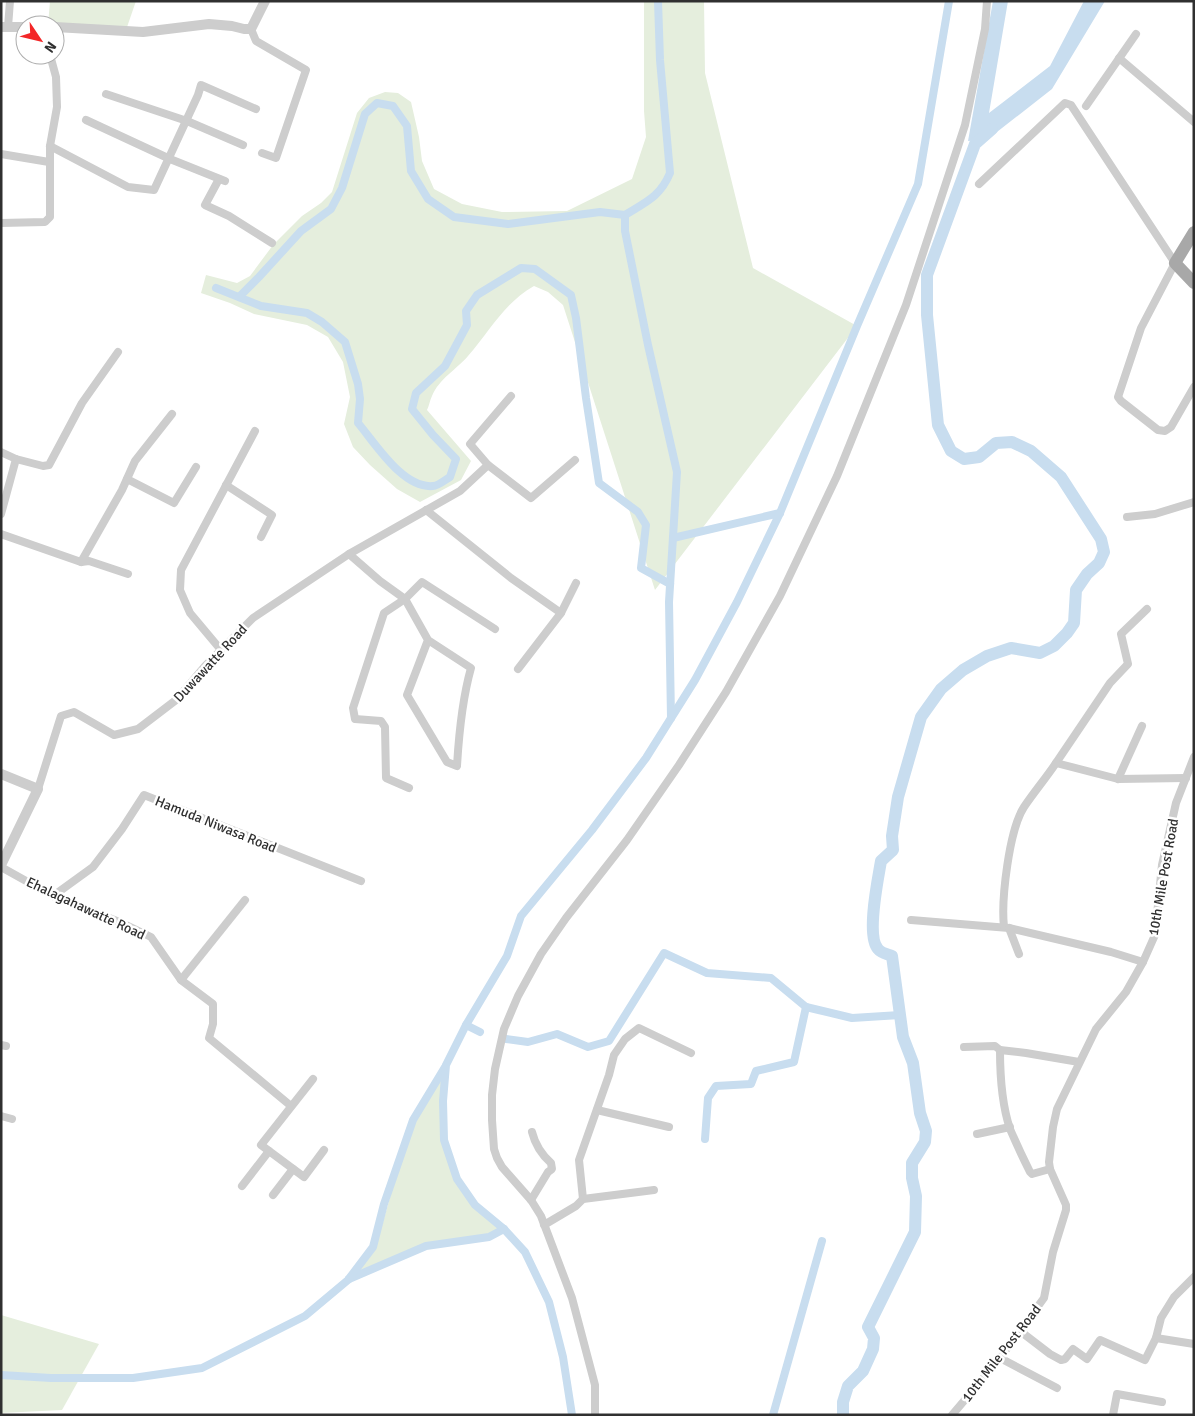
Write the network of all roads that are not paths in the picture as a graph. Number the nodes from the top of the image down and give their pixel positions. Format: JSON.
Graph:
{"nodes":[{"id":1,"x":10,"y":1,"type":"edge"},
{"id":2,"x":265,"y":1,"type":"edge"},
{"id":3,"x":987,"y":1,"type":"edge"},
{"id":4,"x":5,"y":27,"type":"edge"},
{"id":5,"x":65,"y":28,"type":"edge"},
{"id":6,"x":251,"y":29,"type":"junction"},
{"id":7,"x":1136,"y":34,"type":"dead end"},
{"id":8,"x":1119,"y":58,"type":"junction"},
{"id":9,"x":53,"y":65,"type":"edge"},
{"id":10,"x":106,"y":94,"type":"dead end"},
{"id":11,"x":1086,"y":106,"type":"dead end"},
{"id":12,"x":256,"y":109,"type":"dead end"},
{"id":13,"x":86,"y":120,"type":"dead end"},
{"id":14,"x":187,"y":121,"type":"junction"},
{"id":15,"x":1194,"y":122,"type":"edge"},
{"id":16,"x":243,"y":145,"type":"dead end"},
{"id":17,"x":50,"y":146,"type":"junction"},
{"id":18,"x":262,"y":153,"type":"dead end"},
{"id":19,"x":1,"y":154,"type":"edge"},
{"id":20,"x":170,"y":159,"type":"junction"},
{"id":21,"x":49,"y":162,"type":"junction"},
{"id":22,"x":979,"y":184,"type":"dead end"},
{"id":23,"x":1,"y":223,"type":"edge"},
{"id":24,"x":1194,"y":232,"type":"edge"},
{"id":25,"x":272,"y":243,"type":"dead end"},
{"id":26,"x":1175,"y":263,"type":"junction"},
{"id":27,"x":1194,"y":283,"type":"edge"},
{"id":28,"x":118,"y":352,"type":"dead end"},
{"id":29,"x":1194,"y":388,"type":"edge"},
{"id":30,"x":512,"y":396,"type":"dead end"},
{"id":31,"x":172,"y":414,"type":"dead end"},
{"id":32,"x":255,"y":431,"type":"dead end"},
{"id":33,"x":1,"y":452,"type":"edge"},
{"id":34,"x":16,"y":459,"type":"junction"},
{"id":35,"x":575,"y":460,"type":"dead end"},
{"id":36,"x":488,"y":465,"type":"junction"},
{"id":37,"x":196,"y":467,"type":"dead end"},
{"id":38,"x":127,"y":479,"type":"junction"},
{"id":39,"x":226,"y":485,"type":"junction"},
{"id":40,"x":1194,"y":502,"type":"edge"},
{"id":41,"x":426,"y":510,"type":"junction"},
{"id":42,"x":1,"y":514,"type":"edge"},
{"id":43,"x":1127,"y":517,"type":"dead end"},
{"id":44,"x":1,"y":534,"type":"edge"},
{"id":45,"x":261,"y":537,"type":"dead end"},
{"id":46,"x":349,"y":554,"type":"junction"},
{"id":47,"x":81,"y":562,"type":"junction"},
{"id":48,"x":128,"y":574,"type":"dead end"},
{"id":49,"x":576,"y":583,"type":"dead end"},
{"id":50,"x":405,"y":599,"type":"junction"},
{"id":51,"x":1147,"y":609,"type":"dead end"},
{"id":52,"x":561,"y":613,"type":"junction"},
{"id":53,"x":495,"y":629,"type":"dead end"},
{"id":54,"x":428,"y":640,"type":"junction"},
{"id":55,"x":221,"y":650,"type":"junction"},
{"id":56,"x":518,"y":669,"type":"dead end"},
{"id":57,"x":1142,"y":726,"type":"dead end"},
{"id":58,"x":1194,"y":758,"type":"edge"},
{"id":59,"x":1056,"y":763,"type":"junction"},
{"id":60,"x":1,"y":774,"type":"edge"},
{"id":61,"x":1186,"y":778,"type":"junction"},
{"id":62,"x":1118,"y":779,"type":"junction"},
{"id":63,"x":409,"y":788,"type":"dead end"},
{"id":64,"x":38,"y":789,"type":"junction"},
{"id":65,"x":1,"y":866,"type":"edge"},
{"id":66,"x":361,"y":881,"type":"dead end"},
{"id":67,"x":53,"y":896,"type":"junction"},
{"id":68,"x":245,"y":900,"type":"dead end"},
{"id":69,"x":911,"y":920,"type":"dead end"},
{"id":70,"x":1007,"y":928,"type":"junction"},
{"id":71,"x":1019,"y":954,"type":"dead end"},
{"id":72,"x":1143,"y":962,"type":"junction"},
{"id":73,"x":181,"y":980,"type":"junction"},
{"id":74,"x":964,"y":1047,"type":"dead end"},
{"id":75,"x":1000,"y":1050,"type":"junction"},
{"id":76,"x":691,"y":1054,"type":"dead end"},
{"id":77,"x":1079,"y":1062,"type":"junction"},
{"id":78,"x":313,"y":1080,"type":"dead end"},
{"id":79,"x":291,"y":1106,"type":"junction"},
{"id":80,"x":597,"y":1110,"type":"junction"},
{"id":81,"x":1,"y":1116,"type":"edge"},
{"id":82,"x":12,"y":1119,"type":"dead end"},
{"id":83,"x":1010,"y":1127,"type":"junction"},
{"id":84,"x":669,"y":1128,"type":"dead end"},
{"id":85,"x":532,"y":1132,"type":"dead end"},
{"id":86,"x":977,"y":1134,"type":"dead end"},
{"id":87,"x":324,"y":1150,"type":"dead end"},
{"id":88,"x":269,"y":1151,"type":"junction"},
{"id":89,"x":293,"y":1169,"type":"junction"},
{"id":90,"x":1050,"y":1169,"type":"junction"},
{"id":91,"x":242,"y":1186,"type":"dead end"},
{"id":92,"x":654,"y":1190,"type":"dead end"},
{"id":93,"x":274,"y":1195,"type":"dead end"},
{"id":94,"x":584,"y":1199,"type":"junction"},
{"id":95,"x":531,"y":1200,"type":"junction"},
{"id":96,"x":544,"y":1225,"type":"junction"},
{"id":97,"x":1194,"y":1277,"type":"edge"},
{"id":98,"x":1020,"y":1332,"type":"junction"},
{"id":99,"x":1156,"y":1338,"type":"junction"},
{"id":100,"x":1194,"y":1344,"type":"edge"},
{"id":101,"x":1000,"y":1358,"type":"junction"},
{"id":102,"x":1057,"y":1388,"type":"dead end"},
{"id":103,"x":1162,"y":1402,"type":"dead end"},
{"id":104,"x":595,"y":1415,"type":"edge"},
{"id":105,"x":952,"y":1415,"type":"edge"},
{"id":106,"x":1113,"y":1415,"type":"edge"}],
"edges":[{"from":1,"to":4,"type":"street"},
{"from":2,"to":6,"type":"street"},
{"from":3,"to":95,"type":"street"},
{"from":5,"to":6,"type":"street"},
{"from":6,"to":18,"type":"street"},
{"from":7,"to":8,"type":"street"},
{"from":8,"to":11,"type":"street"},
{"from":8,"to":15,"type":"street"},
{"from":9,"to":17,"type":"street"},
{"from":10,"to":14,"type":"street"},
{"from":12,"to":14,"type":"street"},
{"from":13,"to":20,"type":"street"},
{"from":14,"to":16,"type":"street"},
{"from":14,"to":20,"type":"street"},
{"from":17,"to":20,"type":"street"},
{"from":17,"to":21,"type":"street"},
{"from":19,"to":21,"type":"street"},
{"from":20,"to":25,"type":"street"},
{"from":21,"to":23,"type":"street"},
{"from":22,"to":26,"type":"street"},
{"from":24,"to":26,"type":"main road"},
{"from":26,"to":27,"type":"main road"},
{"from":26,"to":29,"type":"street"},
{"from":28,"to":34,"type":"street"},
{"from":30,"to":36,"type":"street"},
{"from":31,"to":38,"type":"street"},
{"from":32,"to":39,"type":"street"},
{"from":33,"to":34,"type":"street"},
{"from":34,"to":42,"type":"street"},
{"from":35,"to":36,"type":"street"},
{"from":36,"to":41,"type":"street","name":"Duwawatte Road"},
{"from":37,"to":38,"type":"street"},
{"from":38,"to":47,"type":"street"},
{"from":39,"to":45,"type":"street"},
{"from":39,"to":55,"type":"street"},
{"from":40,"to":43,"type":"street"},
{"from":41,"to":46,"type":"street","name":"Duwawatte Road"},
{"from":41,"to":52,"type":"street"},
{"from":44,"to":47,"type":"street"},
{"from":46,"to":50,"type":"street"},
{"from":46,"to":55,"type":"street","name":"Duwawatte Road"},
{"from":47,"to":48,"type":"street"},
{"from":49,"to":52,"type":"street"},
{"from":50,"to":53,"type":"street"},
{"from":50,"to":54,"type":"street"},
{"from":50,"to":63,"type":"street"},
{"from":51,"to":59,"type":"street"},
{"from":52,"to":56,"type":"street"},
{"from":54,"to":54,"type":"street"},
{"from":55,"to":64,"type":"street","name":"Duwawatte Road"},
{"from":57,"to":62,"type":"street"},
{"from":58,"to":61,"type":"street","name":"10th Mile Post Road"},
{"from":59,"to":62,"type":"street"},
{"from":59,"to":70,"type":"street"},
{"from":60,"to":64,"type":"street"},
{"from":61,"to":62,"type":"street"},
{"from":61,"to":72,"type":"street","name":"10th Mile Post Road"},
{"from":64,"to":65,"type":"street","name":"Duwawatte Road"},
{"from":65,"to":67,"type":"street","name":"Ehalagahawatte Road"},
{"from":66,"to":67,"type":"street","name":"Hamuda Niwasa Road"},
{"from":67,"to":73,"type":"street","name":"Ehalagahawatte Road"},
{"from":68,"to":73,"type":"street"},
{"from":69,"to":70,"type":"street"},
{"from":70,"to":71,"type":"street"},
{"from":70,"to":72,"type":"street"},
{"from":72,"to":77,"type":"street","name":"10th Mile Post Road"},
{"from":73,"to":79,"type":"street","name":"Ehalagahawatte Road"},
{"from":74,"to":75,"type":"street"},
{"from":75,"to":77,"type":"street"},
{"from":75,"to":83,"type":"street"},
{"from":76,"to":80,"type":"street"},
{"from":77,"to":90,"type":"street","name":"10th Mile Post Road"},
{"from":78,"to":79,"type":"street"},
{"from":79,"to":88,"type":"street"},
{"from":80,"to":84,"type":"street"},
{"from":80,"to":94,"type":"street"},
{"from":81,"to":82,"type":"street"},
{"from":83,"to":86,"type":"street"},
{"from":83,"to":90,"type":"street"},
{"from":85,"to":95,"type":"street"},
{"from":87,"to":89,"type":"street"},
{"from":88,"to":89,"type":"street"},
{"from":88,"to":91,"type":"street"},
{"from":89,"to":93,"type":"street"},
{"from":90,"to":98,"type":"street","name":"10th Mile Post Road"},
{"from":92,"to":94,"type":"street"},
{"from":94,"to":96,"type":"street"},
{"from":95,"to":96,"type":"street"},
{"from":96,"to":104,"type":"street"},
{"from":97,"to":99,"type":"street"},
{"from":98,"to":99,"type":"street"},
{"from":98,"to":101,"type":"street","name":"10th Mile Post Road"},
{"from":99,"to":100,"type":"street"},
{"from":101,"to":102,"type":"street"},
{"from":101,"to":105,"type":"street","name":"10th Mile Post Road"},
{"from":103,"to":106,"type":"street"}]}
